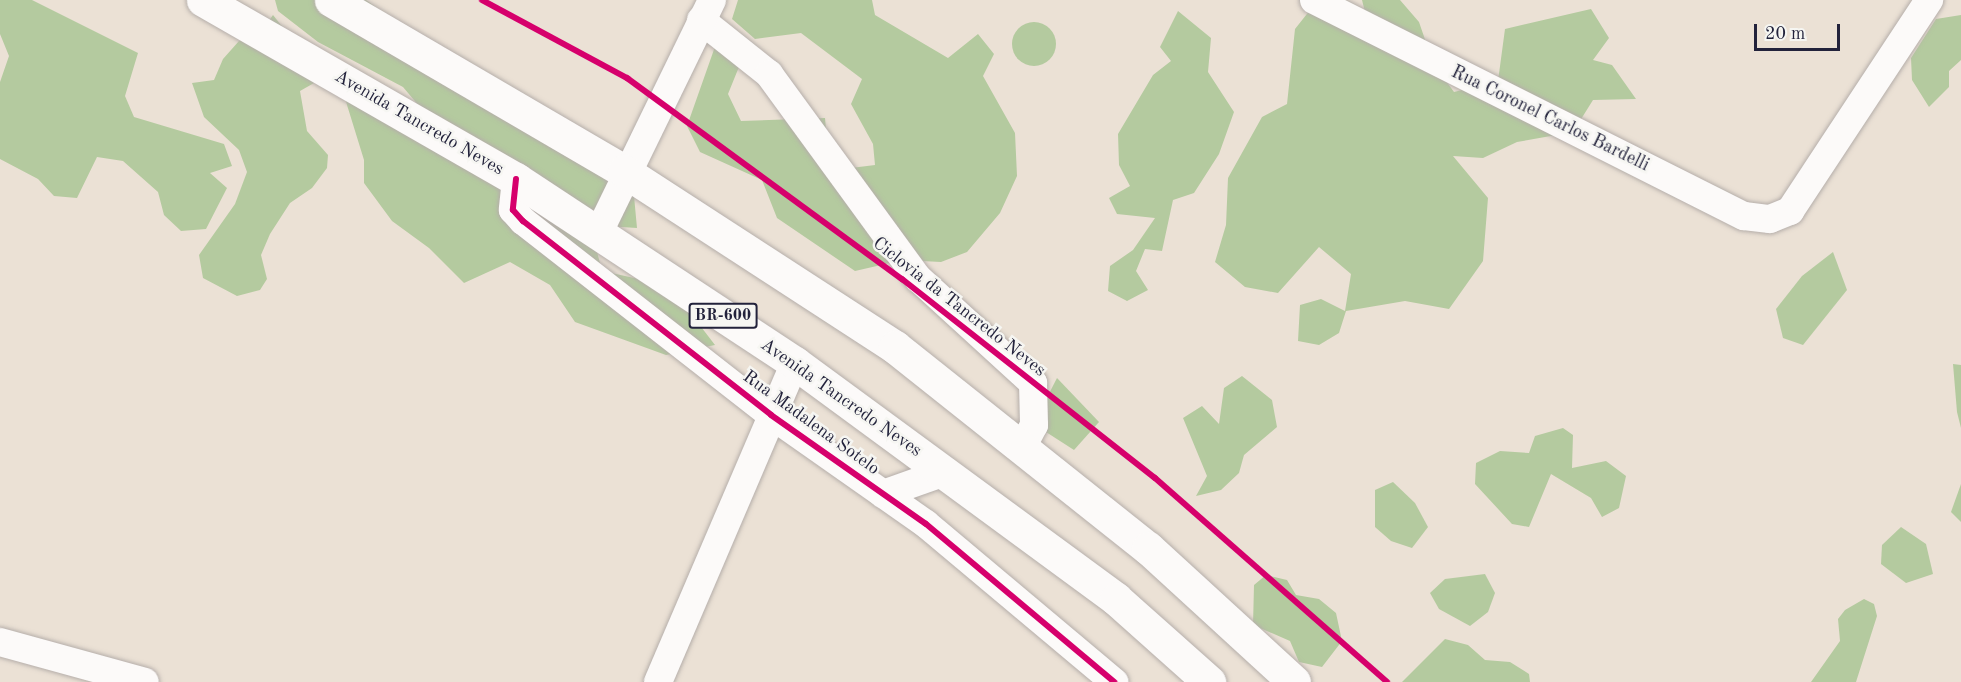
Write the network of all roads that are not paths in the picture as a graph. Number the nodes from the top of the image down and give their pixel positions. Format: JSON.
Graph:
{"nodes":[{"id":1,"x":203,"y":0,"type":"edge"},
{"id":2,"x":331,"y":0,"type":"edge"},
{"id":3,"x":1314,"y":0,"type":"edge"},
{"id":4,"x":1929,"y":0,"type":"edge"},
{"id":5,"x":706,"y":10,"type":"edge"},
{"id":6,"x":624,"y":171,"type":"junction"},
{"id":7,"x":516,"y":179,"type":"junction"},
{"id":8,"x":598,"y":234,"type":"junction"},
{"id":9,"x":795,"y":363,"type":"junction"},
{"id":10,"x":771,"y":415,"type":"junction"},
{"id":11,"x":1022,"y":448,"type":"junction"},
{"id":12,"x":945,"y":472,"type":"junction"},
{"id":13,"x":884,"y":494,"type":"junction"},
{"id":14,"x":0,"y":642,"type":"edge"},
{"id":15,"x":145,"y":682,"type":"edge"},
{"id":16,"x":658,"y":682,"type":"edge"},
{"id":17,"x":1114,"y":682,"type":"edge"},
{"id":18,"x":1209,"y":682,"type":"edge"},
{"id":19,"x":1294,"y":682,"type":"edge"}],
"edges":[{"from":1,"to":7,"type":"main road","name":"Avenida Tancredo Neves","number":"BR-600"},
{"from":2,"to":6,"type":"main road"},
{"from":3,"to":4,"type":"street","name":"Rua Coronel Carlos Bardelli"},
{"from":5,"to":6,"type":"street"},
{"from":5,"to":11,"type":"street"},
{"from":6,"to":8,"type":"street"},
{"from":6,"to":11,"type":"main road"},
{"from":7,"to":8,"type":"main road","name":"Avenida Tancredo Neves","number":"BR-600"},
{"from":7,"to":10,"type":"street","name":"Rua Madalena Sotelo"},
{"from":8,"to":9,"type":"main road","name":"Avenida Tancredo Neves","number":"BR-600"},
{"from":9,"to":10,"type":"street"},
{"from":9,"to":12,"type":"main road","name":"Avenida Tancredo Neves","number":"BR-600"},
{"from":10,"to":13,"type":"street","name":"Rua Madalena Sotelo"},
{"from":10,"to":16,"type":"street"},
{"from":11,"to":19,"type":"main road"},
{"from":12,"to":13,"type":"street"},
{"from":12,"to":18,"type":"main road","name":"Avenida Tancredo Neves","number":"BR-600"},
{"from":13,"to":17,"type":"street","name":"Rua Madalena Sotelo"},
{"from":14,"to":15,"type":"street"}]}
